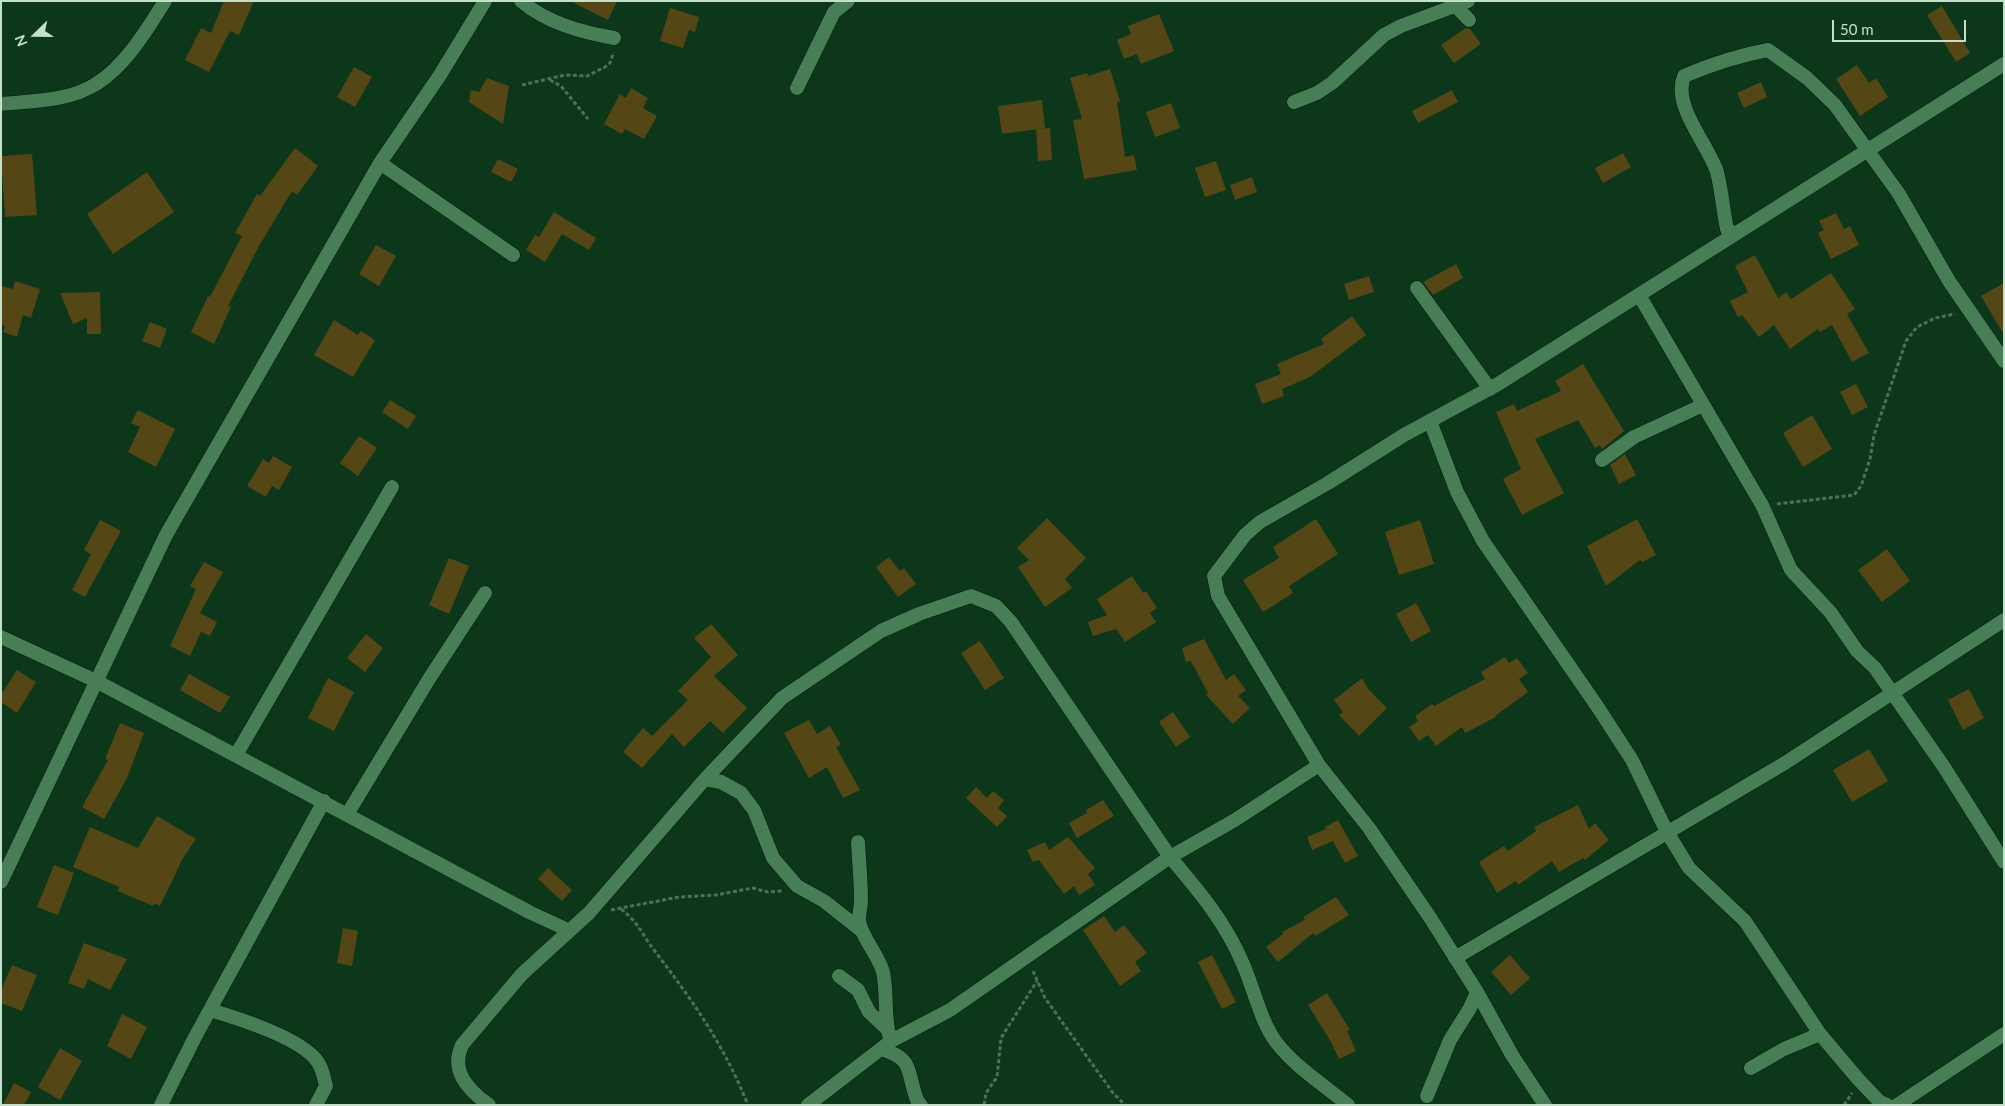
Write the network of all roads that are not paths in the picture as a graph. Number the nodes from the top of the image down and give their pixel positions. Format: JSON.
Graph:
{"nodes":[{"id":1,"x":165,"y":1,"type":"edge"},
{"id":2,"x":485,"y":1,"type":"edge"},
{"id":3,"x":521,"y":1,"type":"edge"},
{"id":4,"x":848,"y":1,"type":"edge"},
{"id":5,"x":1458,"y":3,"type":"edge"},
{"id":6,"x":1469,"y":20,"type":"dead end"},
{"id":7,"x":614,"y":38,"type":"road end"},
{"id":8,"x":2004,"y":64,"type":"edge"},
{"id":9,"x":797,"y":88,"type":"dead end"},
{"id":10,"x":1294,"y":102,"type":"dead end"},
{"id":11,"x":1,"y":104,"type":"edge"},
{"id":12,"x":1867,"y":150,"type":"junction"},
{"id":13,"x":380,"y":163,"type":"junction"},
{"id":14,"x":1734,"y":234,"type":"junction"},
{"id":15,"x":514,"y":255,"type":"dead end"},
{"id":16,"x":1417,"y":288,"type":"dead end"},
{"id":17,"x":1640,"y":296,"type":"junction"},
{"id":18,"x":2004,"y":361,"type":"edge"},
{"id":19,"x":1490,"y":389,"type":"junction"},
{"id":20,"x":1703,"y":405,"type":"junction"},
{"id":21,"x":1430,"y":421,"type":"junction"},
{"id":22,"x":1602,"y":460,"type":"dead end"},
{"id":23,"x":392,"y":487,"type":"dead end"},
{"id":24,"x":484,"y":593,"type":"dead end"},
{"id":25,"x":2004,"y":620,"type":"edge"},
{"id":26,"x":1,"y":637,"type":"edge"},
{"id":27,"x":96,"y":681,"type":"junction"},
{"id":28,"x":1891,"y":691,"type":"junction"},
{"id":29,"x":236,"y":755,"type":"junction"},
{"id":30,"x":1320,"y":765,"type":"junction"},
{"id":31,"x":705,"y":779,"type":"junction"},
{"id":32,"x":324,"y":801,"type":"junction"},
{"id":33,"x":348,"y":813,"type":"junction"},
{"id":34,"x":1667,"y":832,"type":"junction"},
{"id":35,"x":858,"y":842,"type":"dead end"},
{"id":36,"x":1170,"y":857,"type":"junction"},
{"id":37,"x":2004,"y":862,"type":"edge"},
{"id":38,"x":1,"y":882,"type":"edge"},
{"id":39,"x":568,"y":930,"type":"junction"},
{"id":40,"x":862,"y":931,"type":"junction"},
{"id":41,"x":1455,"y":958,"type":"junction"},
{"id":42,"x":839,"y":976,"type":"dead end"},
{"id":43,"x":1477,"y":992,"type":"junction"},
{"id":44,"x":210,"y":1010,"type":"junction"},
{"id":45,"x":1820,"y":1034,"type":"junction"},
{"id":46,"x":2004,"y":1034,"type":"edge"},
{"id":47,"x":886,"y":1040,"type":"junction"},
{"id":48,"x":1751,"y":1068,"type":"dead end"},
{"id":49,"x":1427,"y":1096,"type":"dead end"},
{"id":50,"x":161,"y":1105,"type":"edge"},
{"id":51,"x":316,"y":1105,"type":"edge"},
{"id":52,"x":489,"y":1105,"type":"edge"},
{"id":53,"x":808,"y":1105,"type":"edge"},
{"id":54,"x":921,"y":1105,"type":"edge"},
{"id":55,"x":1348,"y":1105,"type":"edge"},
{"id":56,"x":1545,"y":1105,"type":"edge"},
{"id":57,"x":1887,"y":1105,"type":"edge"},
{"id":58,"x":1897,"y":1105,"type":"edge"}],
"edges":[{"from":1,"to":11,"type":"street"},
{"from":2,"to":13,"type":"street"},
{"from":3,"to":7,"type":"street"},
{"from":4,"to":9,"type":"street"},
{"from":5,"to":6,"type":"street"},
{"from":5,"to":10,"type":"street"},
{"from":8,"to":12,"type":"street"},
{"from":12,"to":14,"type":"street"},
{"from":12,"to":14,"type":"street"},
{"from":12,"to":18,"type":"street"},
{"from":13,"to":15,"type":"street"},
{"from":13,"to":27,"type":"street"},
{"from":14,"to":17,"type":"street"},
{"from":16,"to":19,"type":"street"},
{"from":17,"to":19,"type":"street"},
{"from":17,"to":20,"type":"street"},
{"from":19,"to":21,"type":"street"},
{"from":20,"to":22,"type":"street"},
{"from":20,"to":28,"type":"street"},
{"from":21,"to":30,"type":"street"},
{"from":21,"to":34,"type":"street"},
{"from":23,"to":29,"type":"street"},
{"from":24,"to":33,"type":"street"},
{"from":25,"to":28,"type":"street"},
{"from":26,"to":27,"type":"street"},
{"from":27,"to":29,"type":"street"},
{"from":27,"to":38,"type":"street"},
{"from":28,"to":34,"type":"street"},
{"from":28,"to":37,"type":"street"},
{"from":29,"to":32,"type":"street"},
{"from":30,"to":36,"type":"street"},
{"from":30,"to":41,"type":"street"},
{"from":31,"to":36,"type":"street"},
{"from":31,"to":39,"type":"street"},
{"from":31,"to":40,"type":"street"},
{"from":32,"to":33,"type":"street"},
{"from":32,"to":44,"type":"street"},
{"from":33,"to":39,"type":"street"},
{"from":34,"to":41,"type":"street"},
{"from":34,"to":45,"type":"street"},
{"from":35,"to":40,"type":"street"},
{"from":36,"to":47,"type":"street"},
{"from":36,"to":55,"type":"street"},
{"from":39,"to":52,"type":"street"},
{"from":40,"to":47,"type":"street"},
{"from":41,"to":43,"type":"street"},
{"from":42,"to":47,"type":"street"},
{"from":43,"to":49,"type":"street"},
{"from":43,"to":56,"type":"street"},
{"from":44,"to":50,"type":"street"},
{"from":44,"to":51,"type":"street"},
{"from":45,"to":48,"type":"street"},
{"from":45,"to":57,"type":"street"},
{"from":46,"to":58,"type":"street"},
{"from":47,"to":53,"type":"street"},
{"from":47,"to":54,"type":"street"}]}
